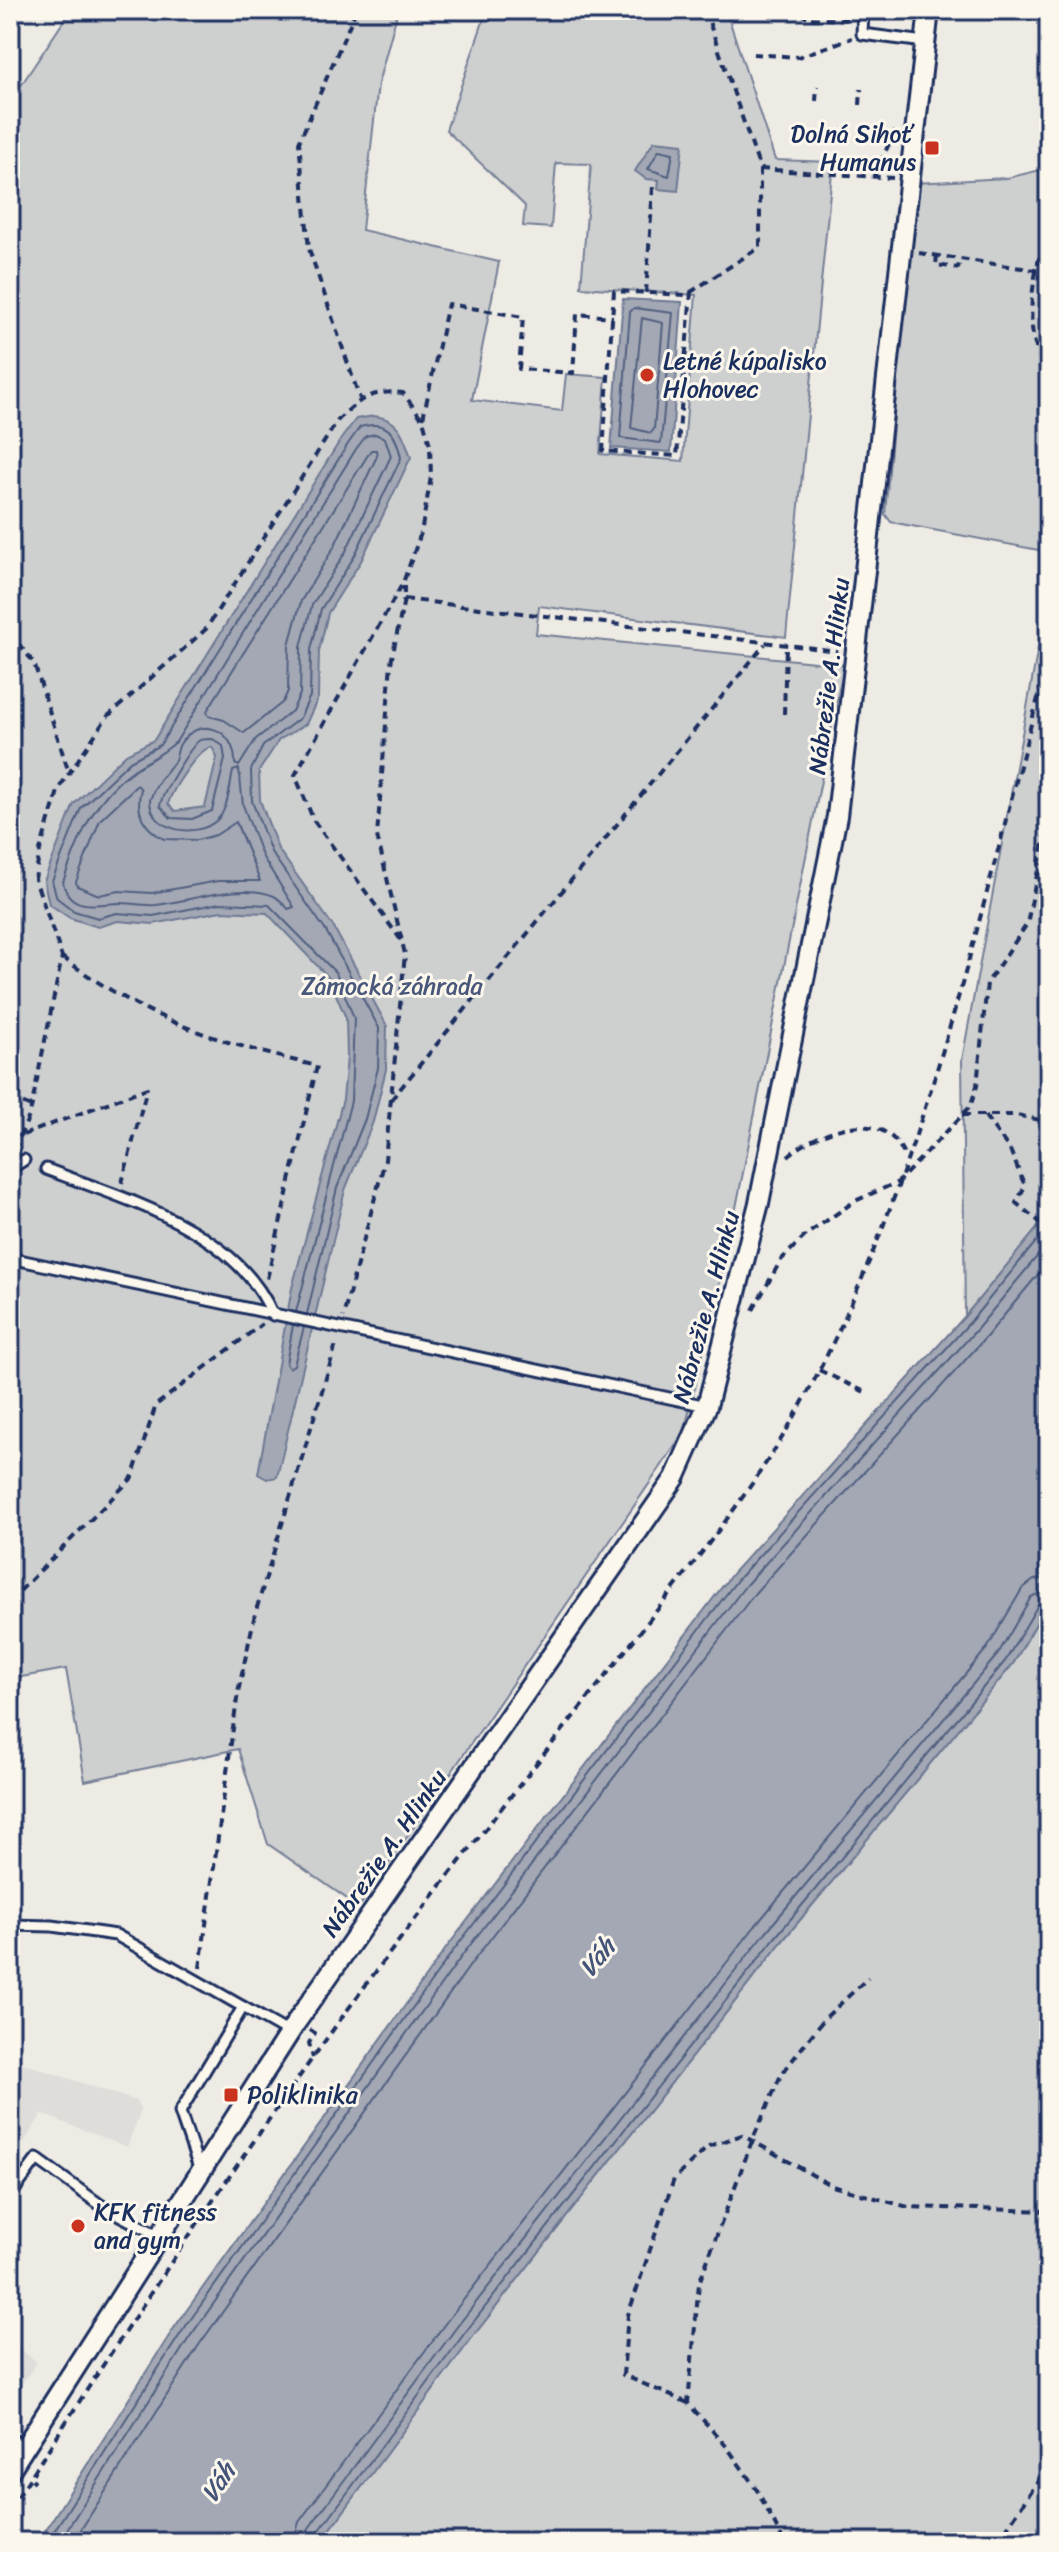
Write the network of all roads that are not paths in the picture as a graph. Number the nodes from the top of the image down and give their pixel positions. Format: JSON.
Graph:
{"nodes":[{"id":1,"x":929,"y":10,"type":"edge"},
{"id":2,"x":862,"y":15,"type":"edge"},
{"id":3,"x":925,"y":42,"type":"junction"},
{"id":4,"x":24,"y":1160,"type":"dead end"},
{"id":5,"x":10,"y":1169,"type":"edge"},
{"id":6,"x":46,"y":1169,"type":"dead end"},
{"id":7,"x":10,"y":1258,"type":"edge"},
{"id":8,"x":277,"y":1316,"type":"junction"},
{"id":9,"x":707,"y":1406,"type":"junction"},
{"id":10,"x":10,"y":1925,"type":"edge"},
{"id":11,"x":243,"y":2007,"type":"junction"},
{"id":12,"x":289,"y":2033,"type":"junction"},
{"id":13,"x":200,"y":2171,"type":"junction"},
{"id":14,"x":10,"y":2196,"type":"edge"},
{"id":15,"x":158,"y":2235,"type":"junction"},
{"id":16,"x":16,"y":2444,"type":"edge"},
{"id":17,"x":10,"y":2470,"type":"edge"}],
"edges":[{"from":1,"to":3,"type":"street","name":"Nábrežie A. Hlinku"},
{"from":2,"to":3,"type":"lane"},
{"from":3,"to":9,"type":"street","name":"Nábrežie A. Hlinku"},
{"from":4,"to":5,"type":"lane"},
{"from":6,"to":8,"type":"lane"},
{"from":7,"to":8,"type":"lane"},
{"from":8,"to":9,"type":"lane"},
{"from":9,"to":12,"type":"street","name":"Nábrežie A. Hlinku"},
{"from":10,"to":11,"type":"lane"},
{"from":11,"to":12,"type":"lane"},
{"from":11,"to":13,"type":"lane"},
{"from":12,"to":13,"type":"street","name":"Nábrežie A. Hlinku"},
{"from":13,"to":15,"type":"street","name":"Nábrežie A. Hlinku"},
{"from":14,"to":15,"type":"lane"},
{"from":15,"to":16,"type":"street","name":"Nábrežie A. Hlinku"},
{"from":16,"to":17,"type":"street","name":"Nábrežie A. Hlinku"}]}
